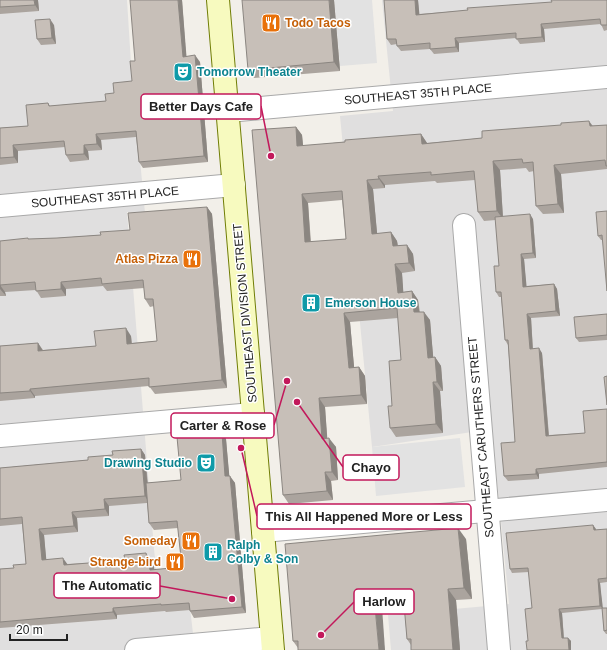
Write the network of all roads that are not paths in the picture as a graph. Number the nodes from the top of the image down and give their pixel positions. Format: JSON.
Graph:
{"nodes":[{"id":1,"x":218,"y":0,"type":"edge"},
{"id":2,"x":607,"y":77,"type":"edge"},
{"id":3,"x":228,"y":112,"type":"junction"},
{"id":4,"x":234,"y":185,"type":"junction"},
{"id":5,"x":0,"y":206,"type":"edge"},
{"id":6,"x":464,"y":225,"type":"dead end"},
{"id":7,"x":253,"y":414,"type":"junction"},
{"id":8,"x":0,"y":436,"type":"edge"},
{"id":9,"x":607,"y":500,"type":"edge"},
{"id":10,"x":487,"y":512,"type":"junction"},
{"id":11,"x":263,"y":531,"type":"junction"},
{"id":12,"x":273,"y":644,"type":"edge"},
{"id":13,"x":136,"y":650,"type":"edge"},
{"id":14,"x":498,"y":650,"type":"edge"}],
"edges":[{"from":1,"to":3,"type":"main road","name":"SOUTHEAST DIVISION STREET"},
{"from":2,"to":3,"type":"street","name":"SOUTHEAST 35TH PLACE"},
{"from":3,"to":4,"type":"main road","name":"SOUTHEAST DIVISION STREET"},
{"from":4,"to":5,"type":"street","name":"SOUTHEAST 35TH PLACE"},
{"from":4,"to":7,"type":"main road","name":"SOUTHEAST DIVISION STREET"},
{"from":6,"to":10,"type":"street","name":"SOUTHEAST CARUTHERS STREET"},
{"from":7,"to":8,"type":"street"},
{"from":7,"to":11,"type":"main road","name":"SOUTHEAST DIVISION STREET"},
{"from":9,"to":10,"type":"street"},
{"from":10,"to":11,"type":"street"},
{"from":10,"to":14,"type":"street","name":"SOUTHEAST CARUTHERS STREET"},
{"from":11,"to":12,"type":"main road","name":"SOUTHEAST DIVISION STREET"},
{"from":12,"to":13,"type":"street"}]}
